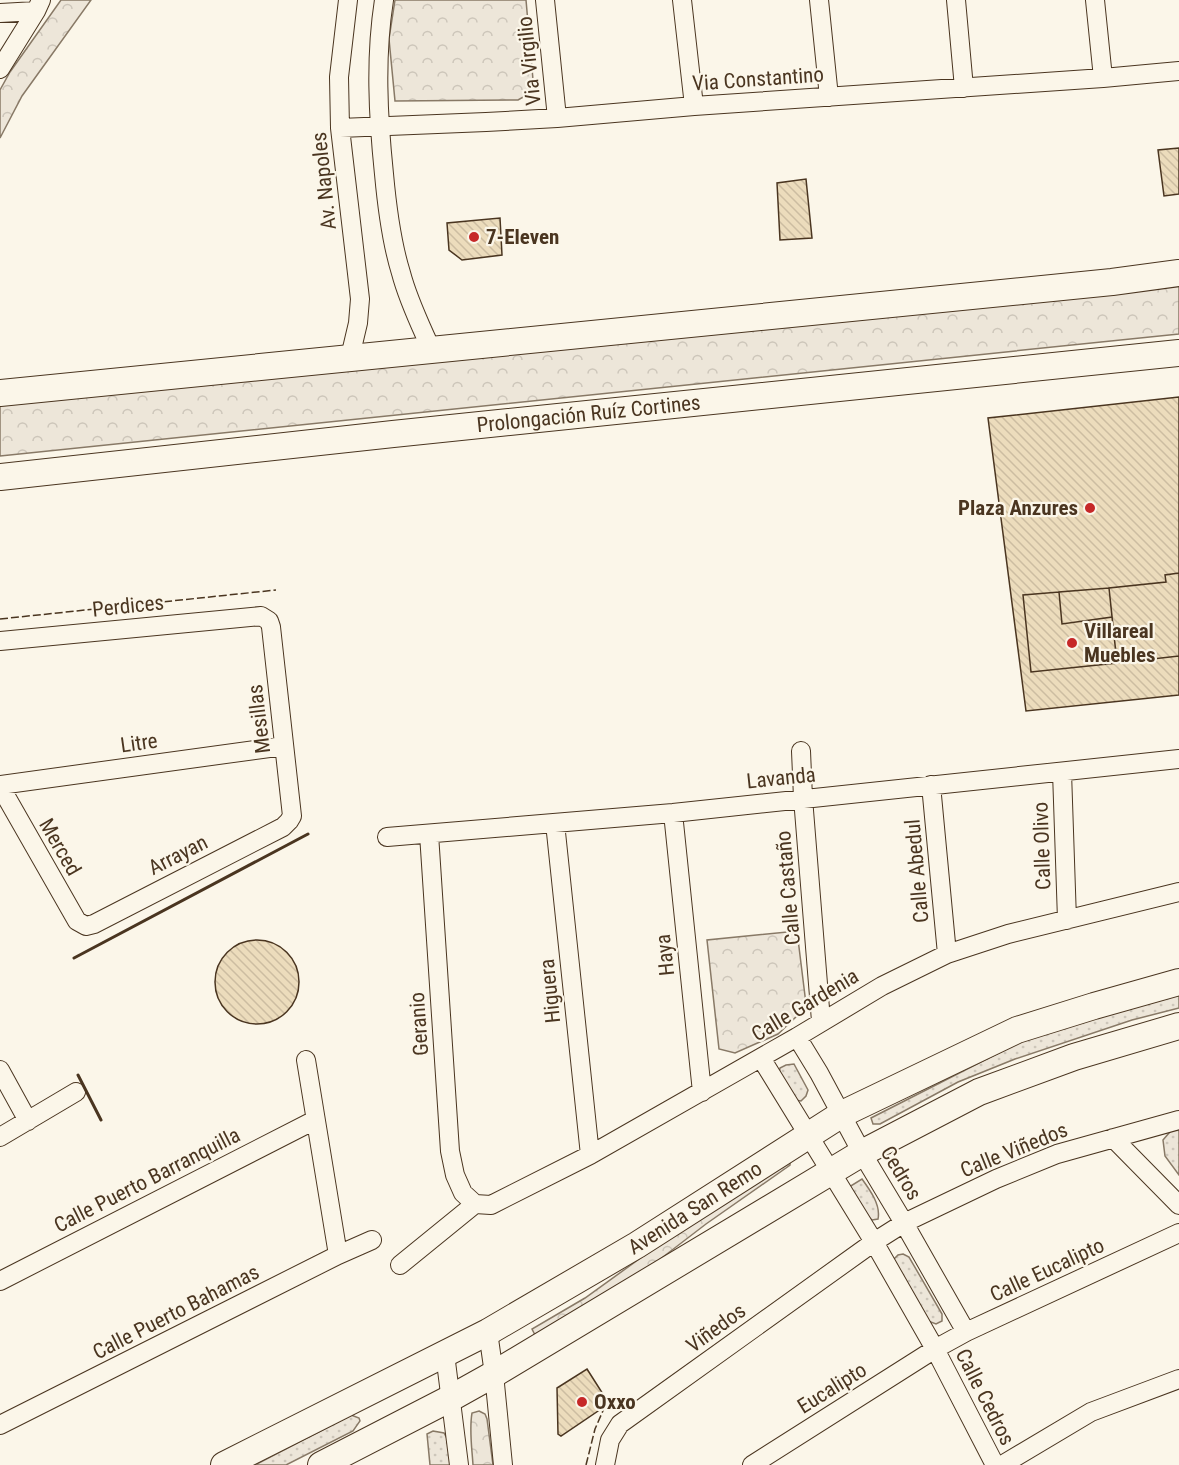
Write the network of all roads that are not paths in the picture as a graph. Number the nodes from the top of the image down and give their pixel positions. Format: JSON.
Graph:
{"nodes":[{"id":1,"x":348,"y":0,"type":"edge"},
{"id":2,"x":384,"y":0,"type":"edge"},
{"id":3,"x":545,"y":0,"type":"edge"},
{"id":4,"x":682,"y":0,"type":"edge"},
{"id":5,"x":819,"y":0,"type":"edge"},
{"id":6,"x":956,"y":0,"type":"edge"},
{"id":7,"x":1095,"y":0,"type":"edge"},
{"id":8,"x":38,"y":5,"type":"edge"},
{"id":9,"x":0,"y":13,"type":"edge"},
{"id":10,"x":0,"y":69,"type":"edge"},
{"id":11,"x":1179,"y":71,"type":"edge"},
{"id":12,"x":1103,"y":78,"type":"junction"},
{"id":13,"x":964,"y":88,"type":"junction"},
{"id":14,"x":828,"y":97,"type":"junction"},
{"id":15,"x":694,"y":106,"type":"junction"},
{"id":16,"x":557,"y":118,"type":"junction"},
{"id":17,"x":379,"y":126,"type":"junction"},
{"id":18,"x":340,"y":128,"type":"junction"},
{"id":19,"x":1179,"y":273,"type":"edge"},
{"id":20,"x":431,"y":350,"type":"junction"},
{"id":21,"x":1179,"y":352,"type":"edge"},
{"id":22,"x":350,"y":357,"type":"junction"},
{"id":23,"x":0,"y":393,"type":"edge"},
{"id":24,"x":0,"y":477,"type":"edge"},
{"id":25,"x":261,"y":616,"type":"joint"},
{"id":26,"x":0,"y":641,"type":"edge"},
{"id":27,"x":284,"y":746,"type":"junction"},
{"id":28,"x":801,"y":751,"type":"dead end"},
{"id":29,"x":1179,"y":759,"type":"edge"},
{"id":30,"x":1062,"y":772,"type":"junction"},
{"id":31,"x":931,"y":785,"type":"junction"},
{"id":32,"x":0,"y":786,"type":"edge"},
{"id":33,"x":803,"y":798,"type":"junction"},
{"id":34,"x":673,"y":813,"type":"junction"},
{"id":35,"x":289,"y":821,"type":"joint"},
{"id":36,"x":555,"y":823,"type":"junction"},
{"id":37,"x":429,"y":834,"type":"junction"},
{"id":38,"x":387,"y":837,"type":"dead end"},
{"id":39,"x":1179,"y":892,"type":"edge"},
{"id":40,"x":1067,"y":920,"type":"junction"},
{"id":41,"x":86,"y":926,"type":"joint"},
{"id":42,"x":947,"y":954,"type":"junction"},
{"id":43,"x":1179,"y":982,"type":"edge"},
{"id":44,"x":821,"y":1021,"type":"junction"},
{"id":45,"x":1179,"y":1026,"type":"edge"},
{"id":46,"x":797,"y":1037,"type":"junction"},
{"id":47,"x":761,"y":1058,"type":"junction"},
{"id":48,"x":306,"y":1060,"type":"dead end"},
{"id":49,"x":0,"y":1070,"type":"edge"},
{"id":50,"x":76,"y":1092,"type":"dead end"},
{"id":51,"x":702,"y":1092,"type":"junction"},
{"id":52,"x":842,"y":1114,"type":"junction"},
{"id":53,"x":315,"y":1120,"type":"junction"},
{"id":54,"x":1179,"y":1120,"type":"edge"},
{"id":55,"x":28,"y":1121,"type":"junction"},
{"id":56,"x":808,"y":1135,"type":"junction"},
{"id":57,"x":0,"y":1137,"type":"edge"},
{"id":58,"x":1113,"y":1138,"type":"junction"},
{"id":59,"x":862,"y":1153,"type":"junction"},
{"id":60,"x":590,"y":1155,"type":"junction"},
{"id":61,"x":831,"y":1172,"type":"junction"},
{"id":62,"x":475,"y":1204,"type":"junction"},
{"id":63,"x":1179,"y":1205,"type":"edge"},
{"id":64,"x":904,"y":1223,"type":"junction"},
{"id":65,"x":1179,"y":1233,"type":"edge"},
{"id":66,"x":372,"y":1240,"type":"dead end"},
{"id":67,"x":874,"y":1242,"type":"junction"},
{"id":68,"x":338,"y":1255,"type":"junction"},
{"id":69,"x":400,"y":1265,"type":"dead end"},
{"id":70,"x":0,"y":1281,"type":"edge"},
{"id":71,"x":488,"y":1332,"type":"junction"},
{"id":72,"x":966,"y":1332,"type":"junction"},
{"id":73,"x":935,"y":1349,"type":"junction"},
{"id":74,"x":445,"y":1354,"type":"junction"},
{"id":75,"x":494,"y":1374,"type":"junction"},
{"id":76,"x":1179,"y":1379,"type":"edge"},
{"id":77,"x":451,"y":1398,"type":"junction"},
{"id":78,"x":0,"y":1425,"type":"edge"},
{"id":79,"x":224,"y":1465,"type":"edge"},
{"id":80,"x":321,"y":1465,"type":"edge"},
{"id":81,"x":459,"y":1465,"type":"edge"},
{"id":82,"x":503,"y":1465,"type":"edge"},
{"id":83,"x":605,"y":1465,"type":"edge"},
{"id":84,"x":752,"y":1465,"type":"edge"},
{"id":85,"x":995,"y":1465,"type":"edge"},
{"id":86,"x":1002,"y":1465,"type":"edge"}],
"edges":[{"from":1,"to":18,"type":"street","name":"Av. Napoles"},
{"from":2,"to":17,"type":"street"},
{"from":3,"to":16,"type":"street","name":"Via Virgilio"},
{"from":4,"to":15,"type":"street"},
{"from":5,"to":14,"type":"street"},
{"from":6,"to":13,"type":"street"},
{"from":7,"to":12,"type":"street"},
{"from":8,"to":9,"type":"street"},
{"from":8,"to":10,"type":"street"},
{"from":11,"to":12,"type":"street","name":"Via Constantino"},
{"from":12,"to":13,"type":"street","name":"Via Constantino"},
{"from":13,"to":14,"type":"street","name":"Via Constantino"},
{"from":14,"to":15,"type":"street","name":"Via Constantino"},
{"from":15,"to":16,"type":"street","name":"Via Constantino"},
{"from":16,"to":17,"type":"street","name":"Via Constantino"},
{"from":17,"to":18,"type":"street","name":"Via Constantino"},
{"from":17,"to":20,"type":"street"},
{"from":18,"to":22,"type":"street","name":"Av. Napoles"},
{"from":19,"to":20,"type":"main road"},
{"from":20,"to":22,"type":"main road"},
{"from":21,"to":24,"type":"main road","name":"Prolongación Ruíz Cortines"},
{"from":22,"to":23,"type":"main road"},
{"from":25,"to":26,"type":"street","name":"Perdices"},
{"from":25,"to":27,"type":"street","name":"Mesillas"},
{"from":27,"to":32,"type":"street","name":"Litre"},
{"from":27,"to":35,"type":"street","name":"Mesillas"},
{"from":28,"to":33,"type":"street","name":"Calle Castaño"},
{"from":29,"to":30,"type":"street","name":"Lavanda"},
{"from":30,"to":31,"type":"street","name":"Lavanda"},
{"from":30,"to":40,"type":"street","name":"Calle Olivo"},
{"from":31,"to":33,"type":"street","name":"Lavanda"},
{"from":31,"to":42,"type":"street","name":"Calle Abedul"},
{"from":32,"to":41,"type":"street","name":"Merced"},
{"from":33,"to":34,"type":"street","name":"Lavanda"},
{"from":33,"to":44,"type":"street","name":"Calle Castaño"},
{"from":34,"to":36,"type":"street","name":"Lavanda"},
{"from":34,"to":51,"type":"street","name":"Haya"},
{"from":35,"to":41,"type":"street","name":"Arrayan"},
{"from":36,"to":37,"type":"street","name":"Lavanda"},
{"from":36,"to":60,"type":"street","name":"Higuera"},
{"from":37,"to":38,"type":"street","name":"Lavanda"},
{"from":37,"to":62,"type":"street","name":"Geranio"},
{"from":39,"to":40,"type":"street","name":"Calle Gardenia"},
{"from":40,"to":42,"type":"street","name":"Calle Gardenia"},
{"from":42,"to":44,"type":"street","name":"Calle Gardenia"},
{"from":43,"to":52,"type":"main road","name":"Avenida San Remo"},
{"from":44,"to":46,"type":"street","name":"Calle Gardenia"},
{"from":45,"to":59,"type":"main road","name":"Avenida San Remo"},
{"from":46,"to":47,"type":"street","name":"Calle Gardenia"},
{"from":46,"to":52,"type":"street","name":"Cedros"},
{"from":47,"to":51,"type":"street","name":"Calle Gardenia"},
{"from":47,"to":56,"type":"street"},
{"from":48,"to":53,"type":"street"},
{"from":49,"to":55,"type":"street"},
{"from":50,"to":55,"type":"street"},
{"from":51,"to":60,"type":"street","name":"Calle Gardenia"},
{"from":52,"to":56,"type":"main road","name":"Avenida San Remo"},
{"from":52,"to":59,"type":"street","name":"Cedros"},
{"from":53,"to":68,"type":"street"},
{"from":53,"to":70,"type":"street","name":"Calle Puerto Barranquilla"},
{"from":54,"to":58,"type":"street","name":"Calle Viñedos"},
{"from":55,"to":57,"type":"street"},
{"from":56,"to":61,"type":"street"},
{"from":56,"to":71,"type":"main road","name":"Avenida San Remo"},
{"from":58,"to":63,"type":"street"},
{"from":58,"to":64,"type":"street","name":"Calle Viñedos"},
{"from":59,"to":61,"type":"main road","name":"Avenida San Remo"},
{"from":59,"to":64,"type":"street","name":"Cedros"},
{"from":60,"to":62,"type":"street","name":"Calle Gardenia"},
{"from":61,"to":67,"type":"street"},
{"from":61,"to":75,"type":"main road","name":"Avenida San Remo"},
{"from":62,"to":69,"type":"street"},
{"from":64,"to":67,"type":"street","name":"Calle Viñedos"},
{"from":64,"to":72,"type":"street","name":"Cedros"},
{"from":65,"to":72,"type":"street","name":"Calle Eucalipto"},
{"from":66,"to":68,"type":"street","name":"Calle Puerto Bahamas"},
{"from":67,"to":73,"type":"street"},
{"from":67,"to":83,"type":"street","name":"Viñedos"},
{"from":68,"to":78,"type":"street","name":"Calle Puerto Bahamas"},
{"from":71,"to":74,"type":"main road","name":"Avenida San Remo"},
{"from":71,"to":75,"type":"street"},
{"from":72,"to":73,"type":"street","name":"Calle Eucalipto"},
{"from":73,"to":84,"type":"street","name":"Eucalipto"},
{"from":73,"to":85,"type":"street","name":"Calle Cedros"},
{"from":74,"to":77,"type":"street"},
{"from":74,"to":79,"type":"main road","name":"Avenida San Remo"},
{"from":75,"to":77,"type":"main road","name":"Avenida San Remo"},
{"from":75,"to":82,"type":"street"},
{"from":76,"to":86,"type":"street"},
{"from":77,"to":80,"type":"main road","name":"Avenida San Remo"},
{"from":77,"to":81,"type":"street"}]}
